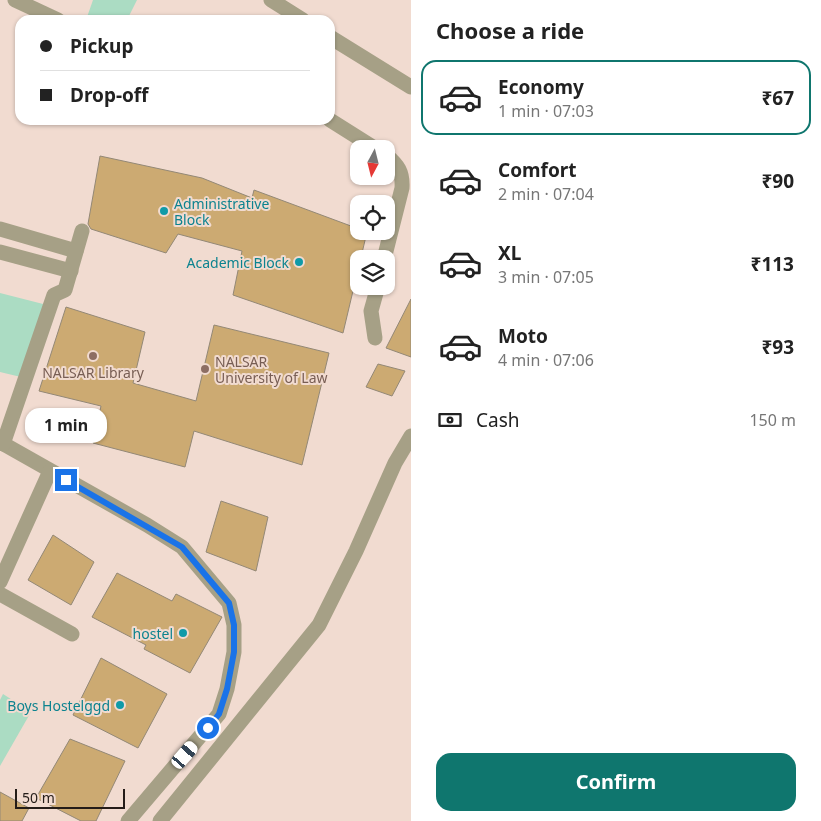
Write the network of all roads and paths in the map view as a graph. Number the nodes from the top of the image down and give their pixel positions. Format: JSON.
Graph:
{"nodes":[{"id":1,"x":15,"y":0,"type":"edge"},
{"id":2,"x":271,"y":0,"type":"edge"},
{"id":3,"x":47,"y":15,"type":"edge"},
{"id":4,"x":295,"y":15,"type":"edge"},
{"id":5,"x":335,"y":40,"type":"edge"},
{"id":6,"x":411,"y":87,"type":"edge"},
{"id":7,"x":335,"y":123,"type":"edge"},
{"id":8,"x":362,"y":140,"type":"edge"},
{"id":9,"x":395,"y":163,"type":"edge"},
{"id":10,"x":0,"y":229,"type":"edge"},
{"id":11,"x":82,"y":231,"type":"dead end"},
{"id":12,"x":386,"y":250,"type":"edge"},
{"id":13,"x":76,"y":251,"type":"junction"},
{"id":14,"x":0,"y":252,"type":"edge"},
{"id":15,"x":71,"y":271,"type":"junction"},
{"id":16,"x":375,"y":295,"type":"edge"},
{"id":17,"x":375,"y":338,"type":"dead end"},
{"id":18,"x":411,"y":436,"type":"edge"},
{"id":19,"x":2,"y":443,"type":"edge"},
{"id":20,"x":50,"y":471,"type":"junction"},
{"id":21,"x":0,"y":582,"type":"edge"},
{"id":22,"x":0,"y":594,"type":"edge"},
{"id":23,"x":72,"y":634,"type":"dead end"},
{"id":24,"x":128,"y":821,"type":"edge"},
{"id":25,"x":160,"y":821,"type":"edge"}],
"edges":[{"from":1,"to":3,"type":"street"},
{"from":2,"to":4,"type":"street"},
{"from":5,"to":6,"type":"street"},
{"from":7,"to":8,"type":"street"},
{"from":9,"to":12,"type":"street"},
{"from":10,"to":13,"type":"street"},
{"from":11,"to":13,"type":"street"},
{"from":13,"to":15,"type":"street"},
{"from":14,"to":15,"type":"street"},
{"from":15,"to":19,"type":"street"},
{"from":16,"to":17,"type":"street"},
{"from":18,"to":25,"type":"street"},
{"from":19,"to":20,"type":"street"},
{"from":20,"to":21,"type":"street"},
{"from":20,"to":24,"type":"street"},
{"from":22,"to":23,"type":"street"}]}
